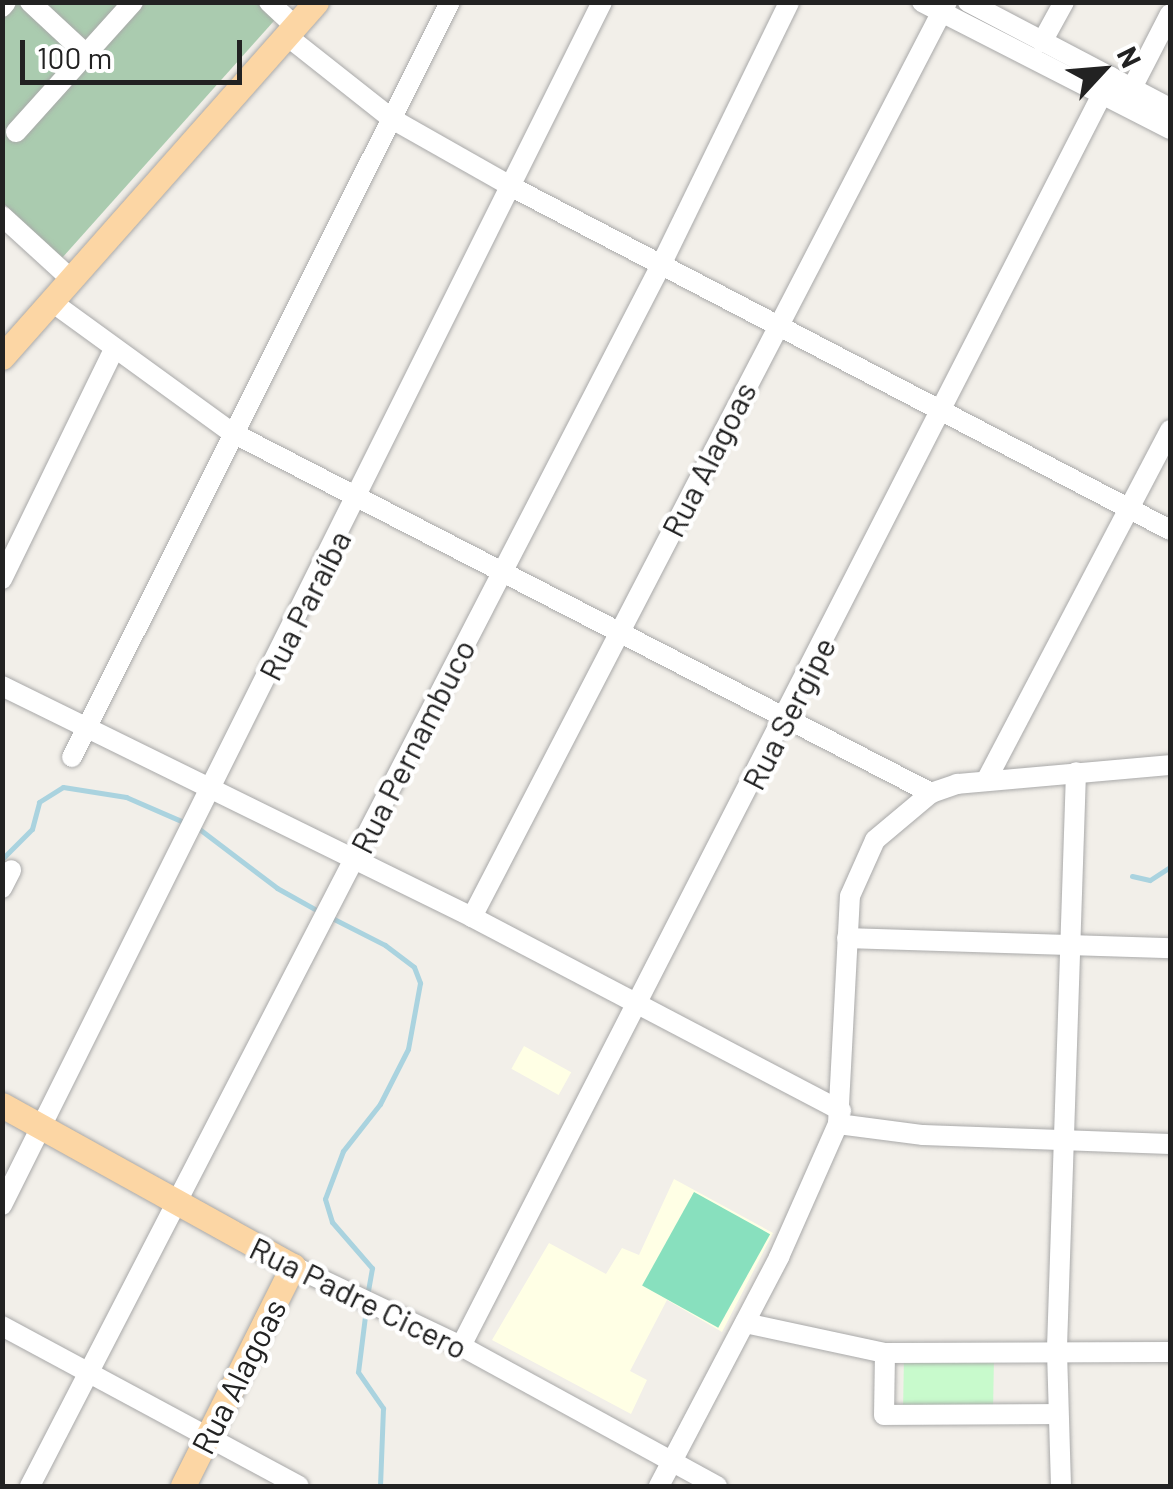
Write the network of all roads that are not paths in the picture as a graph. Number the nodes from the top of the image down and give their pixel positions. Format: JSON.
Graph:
{"nodes":[{"id":1,"x":30,"y":2,"type":"edge"},
{"id":2,"x":134,"y":2,"type":"edge"},
{"id":3,"x":269,"y":2,"type":"edge"},
{"id":4,"x":316,"y":2,"type":"edge"},
{"id":5,"x":450,"y":2,"type":"edge"},
{"id":6,"x":602,"y":2,"type":"edge"},
{"id":7,"x":789,"y":2,"type":"edge"},
{"id":8,"x":922,"y":2,"type":"edge"},
{"id":9,"x":968,"y":2,"type":"edge"},
{"id":10,"x":1064,"y":2,"type":"edge"},
{"id":11,"x":944,"y":8,"type":"edge"},
{"id":12,"x":1170,"y":14,"type":"edge"},
{"id":13,"x":291,"y":31,"type":"junction"},
{"id":14,"x":1042,"y":42,"type":"junction"},
{"id":15,"x":86,"y":55,"type":"junction"},
{"id":16,"x":1108,"y":87,"type":"junction"},
{"id":17,"x":1132,"y":88,"type":"junction"},
{"id":18,"x":1170,"y":108,"type":"edge"},
{"id":19,"x":392,"y":118,"type":"junction"},
{"id":20,"x":1170,"y":129,"type":"edge"},
{"id":21,"x":16,"y":132,"type":"dead end"},
{"id":22,"x":512,"y":187,"type":"junction"},
{"id":23,"x":2,"y":216,"type":"edge"},
{"id":24,"x":662,"y":265,"type":"junction"},
{"id":25,"x":72,"y":280,"type":"junction"},
{"id":26,"x":52,"y":302,"type":"junction"},
{"id":27,"x":777,"y":323,"type":"junction"},
{"id":28,"x":114,"y":349,"type":"junction"},
{"id":29,"x":2,"y":357,"type":"edge"},
{"id":30,"x":941,"y":407,"type":"junction"},
{"id":31,"x":1170,"y":430,"type":"edge"},
{"id":32,"x":231,"y":432,"type":"junction"},
{"id":33,"x":356,"y":500,"type":"junction"},
{"id":34,"x":1129,"y":508,"type":"junction"},
{"id":35,"x":1170,"y":530,"type":"edge"},
{"id":36,"x":500,"y":572,"type":"junction"},
{"id":37,"x":2,"y":579,"type":"edge"},
{"id":38,"x":619,"y":632,"type":"junction"},
{"id":39,"x":2,"y":686,"type":"edge"},
{"id":40,"x":787,"y":714,"type":"junction"},
{"id":41,"x":88,"y":726,"type":"junction"},
{"id":42,"x":72,"y":758,"type":"dead end"},
{"id":43,"x":1170,"y":764,"type":"edge"},
{"id":44,"x":1076,"y":772,"type":"junction"},
{"id":45,"x":988,"y":778,"type":"junction"},
{"id":46,"x":213,"y":788,"type":"junction"},
{"id":47,"x":931,"y":794,"type":"junction"},
{"id":48,"x":354,"y":858,"type":"junction"},
{"id":49,"x":472,"y":917,"type":"junction"},
{"id":50,"x":847,"y":938,"type":"junction"},
{"id":51,"x":1071,"y":942,"type":"junction"},
{"id":52,"x":1170,"y":948,"type":"edge"},
{"id":53,"x":640,"y":1004,"type":"junction"},
{"id":54,"x":2,"y":1104,"type":"edge"},
{"id":55,"x":840,"y":1117,"type":"junction"},
{"id":56,"x":38,"y":1124,"type":"junction"},
{"id":57,"x":1062,"y":1140,"type":"junction"},
{"id":58,"x":1170,"y":1144,"type":"edge"},
{"id":59,"x":2,"y":1205,"type":"edge"},
{"id":60,"x":180,"y":1205,"type":"junction"},
{"id":61,"x":293,"y":1266,"type":"junction"},
{"id":62,"x":745,"y":1323,"type":"junction"},
{"id":63,"x":2,"y":1326,"type":"edge"},
{"id":64,"x":461,"y":1346,"type":"junction"},
{"id":65,"x":1058,"y":1348,"type":"junction"},
{"id":66,"x":1170,"y":1352,"type":"edge"},
{"id":67,"x":885,"y":1353,"type":"junction"},
{"id":68,"x":92,"y":1377,"type":"junction"},
{"id":69,"x":1058,"y":1414,"type":"junction"},
{"id":70,"x":205,"y":1440,"type":"junction"},
{"id":71,"x":673,"y":1463,"type":"junction"},
{"id":72,"x":290,"y":1485,"type":"edge"},
{"id":73,"x":30,"y":1486,"type":"edge"},
{"id":74,"x":183,"y":1486,"type":"edge"},
{"id":75,"x":659,"y":1486,"type":"edge"},
{"id":76,"x":717,"y":1486,"type":"edge"},
{"id":77,"x":1061,"y":1486,"type":"edge"}],
"edges":[{"from":1,"to":15,"type":"street"},
{"from":2,"to":15,"type":"street"},
{"from":3,"to":13,"type":"street"},
{"from":4,"to":13,"type":"main road"},
{"from":5,"to":19,"type":"street"},
{"from":6,"to":22,"type":"street","name":"Rua Paraíba"},
{"from":7,"to":24,"type":"street","name":"Rua Pernambuco"},
{"from":8,"to":11,"type":"street"},
{"from":9,"to":14,"type":"street"},
{"from":10,"to":14,"type":"street"},
{"from":11,"to":16,"type":"street"},
{"from":11,"to":27,"type":"street","name":"Rua Alagoas"},
{"from":12,"to":17,"type":"street"},
{"from":13,"to":19,"type":"street"},
{"from":13,"to":25,"type":"main road"},
{"from":14,"to":16,"type":"street"},
{"from":15,"to":21,"type":"street"},
{"from":16,"to":17,"type":"street"},
{"from":16,"to":20,"type":"street"},
{"from":16,"to":30,"type":"street","name":"Rua Sergipe"},
{"from":17,"to":18,"type":"street"},
{"from":19,"to":22,"type":"street"},
{"from":19,"to":32,"type":"street"},
{"from":22,"to":24,"type":"street"},
{"from":22,"to":33,"type":"street","name":"Rua Paraíba"},
{"from":23,"to":25,"type":"street"},
{"from":24,"to":27,"type":"street"},
{"from":24,"to":36,"type":"street","name":"Rua Pernambuco"},
{"from":25,"to":26,"type":"main road"},
{"from":26,"to":28,"type":"street"},
{"from":26,"to":29,"type":"main road"},
{"from":27,"to":30,"type":"street"},
{"from":27,"to":38,"type":"street","name":"Rua Alagoas"},
{"from":28,"to":32,"type":"street"},
{"from":28,"to":37,"type":"street"},
{"from":30,"to":34,"type":"street"},
{"from":30,"to":40,"type":"street","name":"Rua Sergipe"},
{"from":31,"to":34,"type":"street"},
{"from":32,"to":33,"type":"street"},
{"from":32,"to":41,"type":"street"},
{"from":33,"to":36,"type":"street"},
{"from":33,"to":46,"type":"street","name":"Rua Paraíba"},
{"from":34,"to":35,"type":"street"},
{"from":34,"to":45,"type":"street"},
{"from":36,"to":38,"type":"street"},
{"from":36,"to":48,"type":"street","name":"Rua Pernambuco"},
{"from":38,"to":40,"type":"street"},
{"from":38,"to":49,"type":"street","name":"Rua Alagoas"},
{"from":39,"to":41,"type":"street"},
{"from":40,"to":47,"type":"street"},
{"from":40,"to":53,"type":"street","name":"Rua Sergipe"},
{"from":41,"to":42,"type":"street"},
{"from":41,"to":46,"type":"street"},
{"from":43,"to":44,"type":"street"},
{"from":44,"to":45,"type":"street"},
{"from":44,"to":51,"type":"street"},
{"from":45,"to":47,"type":"street"},
{"from":46,"to":48,"type":"street"},
{"from":46,"to":56,"type":"street","name":"Rua Paraíba"},
{"from":47,"to":50,"type":"street"},
{"from":48,"to":49,"type":"street"},
{"from":48,"to":60,"type":"street","name":"Rua Pernambuco"},
{"from":49,"to":53,"type":"street"},
{"from":50,"to":51,"type":"street"},
{"from":50,"to":55,"type":"street"},
{"from":51,"to":52,"type":"street"},
{"from":51,"to":57,"type":"street"},
{"from":53,"to":55,"type":"street"},
{"from":53,"to":64,"type":"street","name":"Rua Sergipe"},
{"from":54,"to":56,"type":"main road","name":"Rua Padre Cicero"},
{"from":55,"to":57,"type":"street"},
{"from":55,"to":62,"type":"street"},
{"from":56,"to":59,"type":"street","name":"Rua Paraíba"},
{"from":56,"to":60,"type":"main road","name":"Rua Padre Cicero"},
{"from":57,"to":58,"type":"street"},
{"from":57,"to":65,"type":"street"},
{"from":60,"to":61,"type":"main road","name":"Rua Padre Cicero"},
{"from":60,"to":68,"type":"street","name":"Rua Pernambuco"},
{"from":61,"to":64,"type":"street","name":"Rua Padre Cicero"},
{"from":61,"to":70,"type":"main road","name":"Rua Alagoas"},
{"from":62,"to":67,"type":"street"},
{"from":62,"to":71,"type":"street"},
{"from":63,"to":68,"type":"street"},
{"from":64,"to":71,"type":"street","name":"Rua Padre Cicero"},
{"from":65,"to":66,"type":"street"},
{"from":65,"to":67,"type":"street"},
{"from":65,"to":69,"type":"street"},
{"from":67,"to":69,"type":"street"},
{"from":68,"to":70,"type":"street"},
{"from":68,"to":73,"type":"street","name":"Rua Pernambuco"},
{"from":69,"to":77,"type":"street"},
{"from":70,"to":72,"type":"street"},
{"from":70,"to":74,"type":"main road","name":"Rua Alagoas"},
{"from":71,"to":75,"type":"street"},
{"from":71,"to":76,"type":"street","name":"Rua Padre Cicero"}]}
